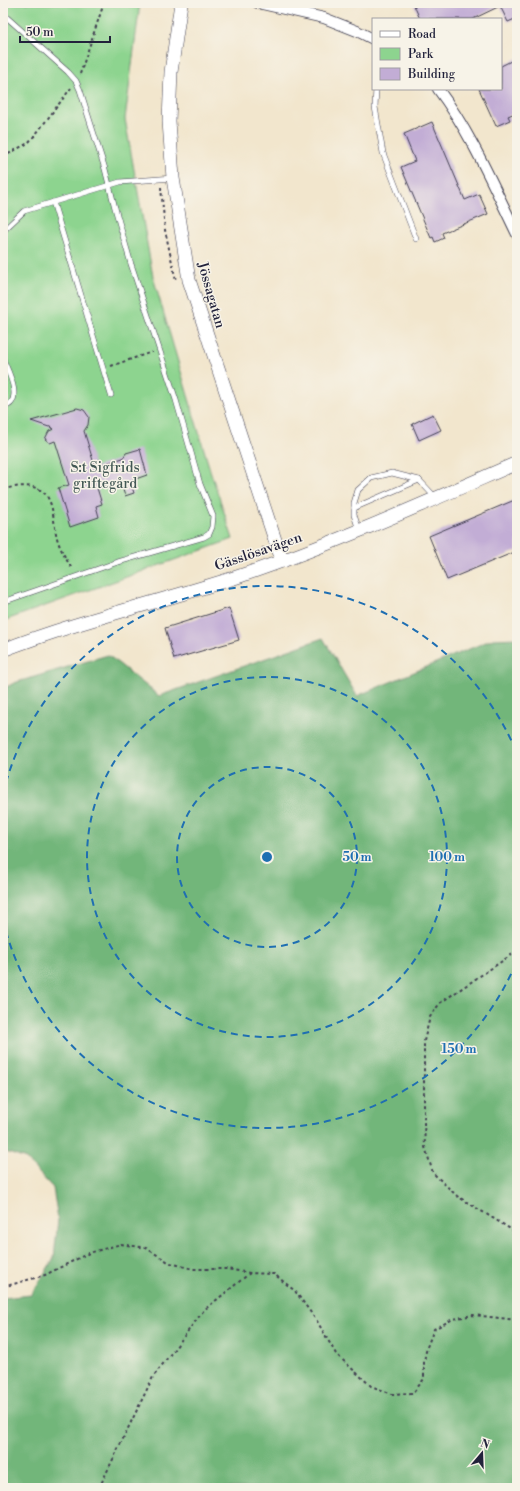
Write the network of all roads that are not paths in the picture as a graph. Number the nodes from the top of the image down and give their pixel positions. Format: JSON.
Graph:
{"nodes":[{"id":1,"x":181,"y":3,"type":"edge"},
{"id":2,"x":258,"y":3,"type":"edge"},
{"id":3,"x":3,"y":14,"type":"edge"},
{"id":4,"x":372,"y":39,"type":"edge"},
{"id":5,"x":376,"y":90,"type":"edge"},
{"id":6,"x":439,"y":90,"type":"edge"},
{"id":7,"x":173,"y":178,"type":"junction"},
{"id":8,"x":108,"y":186,"type":"junction"},
{"id":9,"x":53,"y":202,"type":"junction"},
{"id":10,"x":3,"y":231,"type":"edge"},
{"id":11,"x":517,"y":234,"type":"edge"},
{"id":12,"x":416,"y":238,"type":"dead end"},
{"id":13,"x":3,"y":359,"type":"edge"},
{"id":14,"x":111,"y":395,"type":"dead end"},
{"id":15,"x":3,"y":407,"type":"edge"},
{"id":16,"x":517,"y":464,"type":"edge"},
{"id":17,"x":419,"y":480,"type":"junction"},
{"id":18,"x":436,"y":499,"type":"junction"},
{"id":19,"x":354,"y":508,"type":"junction"},
{"id":20,"x":359,"y":531,"type":"junction"},
{"id":21,"x":280,"y":555,"type":"junction"},
{"id":22,"x":3,"y":602,"type":"edge"},
{"id":23,"x":3,"y":650,"type":"edge"}],
"edges":[{"from":1,"to":7,"type":"street","name":"Jössagatan"},
{"from":2,"to":4,"type":"street"},
{"from":3,"to":8,"type":"lane"},
{"from":5,"to":12,"type":"lane"},
{"from":6,"to":11,"type":"street"},
{"from":7,"to":8,"type":"lane"},
{"from":7,"to":21,"type":"street","name":"Jössagatan"},
{"from":8,"to":9,"type":"lane"},
{"from":8,"to":22,"type":"lane"},
{"from":9,"to":10,"type":"lane"},
{"from":9,"to":14,"type":"lane"},
{"from":13,"to":15,"type":"lane"},
{"from":16,"to":18,"type":"street","name":"Gässlösavägen"},
{"from":17,"to":18,"type":"lane"},
{"from":17,"to":19,"type":"lane"},
{"from":17,"to":19,"type":"lane"},
{"from":18,"to":20,"type":"street","name":"Gässlösavägen"},
{"from":19,"to":20,"type":"lane"},
{"from":20,"to":21,"type":"street","name":"Gässlösavägen"},
{"from":21,"to":23,"type":"street","name":"Gässlösavägen"}]}
